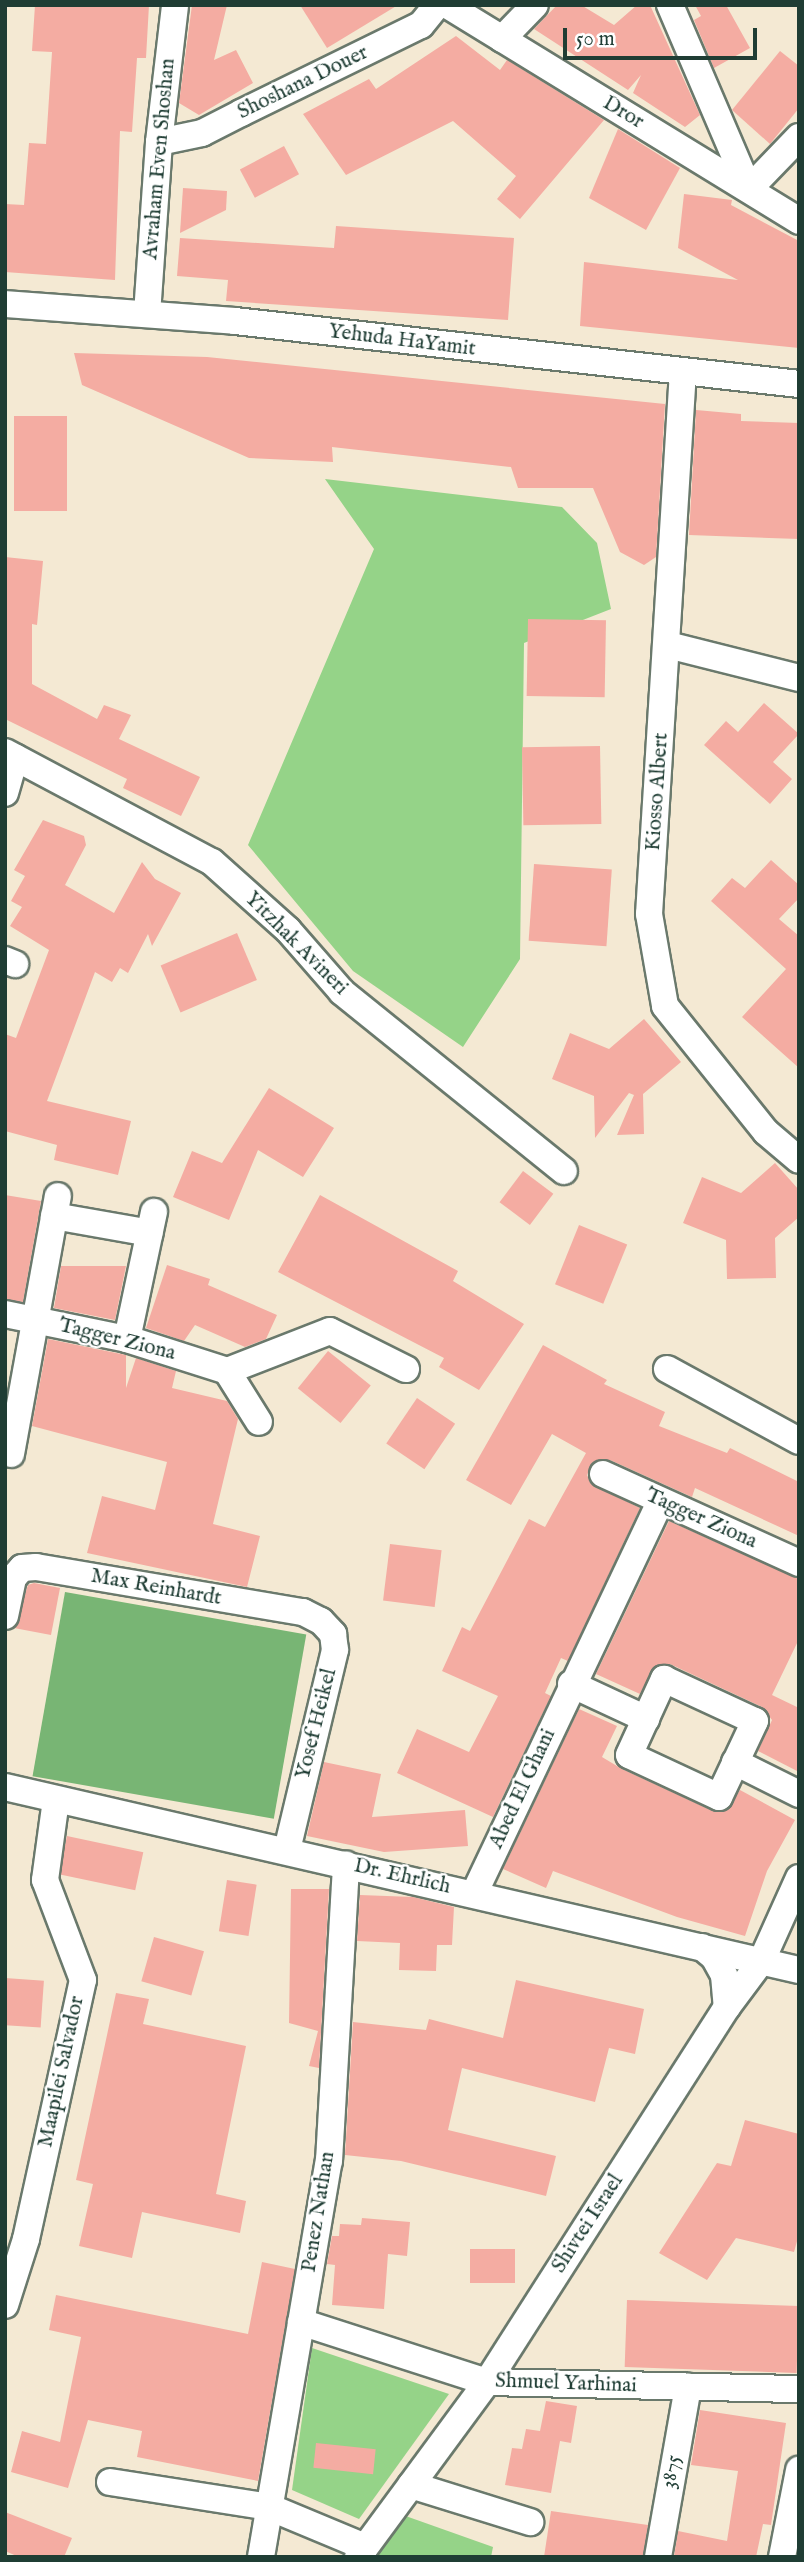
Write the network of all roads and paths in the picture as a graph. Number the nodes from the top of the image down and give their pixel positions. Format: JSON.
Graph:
{"nodes":[{"id":1,"x":174,"y":5,"type":"edge"},
{"id":2,"x":437,"y":5,"type":"edge"},
{"id":3,"x":447,"y":5,"type":"edge"},
{"id":4,"x":535,"y":5,"type":"edge"},
{"id":5,"x":670,"y":5,"type":"edge"},
{"id":6,"x":502,"y":39,"type":"junction"},
{"id":7,"x":799,"y":138,"type":"edge"},
{"id":8,"x":159,"y":142,"type":"junction"},
{"id":9,"x":749,"y":189,"type":"junction"},
{"id":10,"x":799,"y":221,"type":"edge"},
{"id":11,"x":5,"y":304,"type":"edge"},
{"id":12,"x":147,"y":314,"type":"junction"},
{"id":13,"x":684,"y":372,"type":"junction"},
{"id":14,"x":799,"y":384,"type":"edge"},
{"id":15,"x":668,"y":645,"type":"junction"},
{"id":16,"x":799,"y":678,"type":"edge"},
{"id":17,"x":10,"y":754,"type":"edge"},
{"id":18,"x":5,"y":793,"type":"edge"},
{"id":19,"x":799,"y":1160,"type":"edge"},
{"id":20,"x":564,"y":1171,"type":"dead end"},
{"id":21,"x":5,"y":1314,"type":"edge"},
{"id":22,"x":36,"y":1320,"type":"junction"},
{"id":23,"x":127,"y":1339,"type":"junction"},
{"id":24,"x":407,"y":1369,"type":"dead end"},
{"id":25,"x":667,"y":1369,"type":"dead end"},
{"id":26,"x":227,"y":1371,"type":"junction"},
{"id":27,"x":259,"y":1422,"type":"dead end"},
{"id":28,"x":799,"y":1441,"type":"edge"},
{"id":29,"x":11,"y":1454,"type":"dead end"},
{"id":30,"x":603,"y":1474,"type":"dead end"},
{"id":31,"x":660,"y":1503,"type":"junction"},
{"id":32,"x":799,"y":1563,"type":"edge"},
{"id":33,"x":303,"y":1612,"type":"joint"},
{"id":34,"x":5,"y":1616,"type":"edge"},
{"id":35,"x":571,"y":1685,"type":"junction"},
{"id":36,"x":646,"y":1719,"type":"junction"},
{"id":37,"x":735,"y":1762,"type":"junction"},
{"id":38,"x":5,"y":1787,"type":"edge"},
{"id":39,"x":799,"y":1794,"type":"edge"},
{"id":40,"x":56,"y":1800,"type":"junction"},
{"id":41,"x":286,"y":1850,"type":"junction"},
{"id":42,"x":346,"y":1864,"type":"junction"},
{"id":43,"x":799,"y":1878,"type":"edge"},
{"id":44,"x":474,"y":1894,"type":"junction"},
{"id":45,"x":702,"y":1947,"type":"junction"},
{"id":46,"x":762,"y":1960,"type":"junction"},
{"id":47,"x":799,"y":1970,"type":"edge"},
{"id":48,"x":727,"y":2007,"type":"junction"},
{"id":49,"x":5,"y":2305,"type":"edge"},
{"id":50,"x":300,"y":2322,"type":"junction"},
{"id":51,"x":487,"y":2382,"type":"junction"},
{"id":52,"x":688,"y":2387,"type":"junction"},
{"id":53,"x":799,"y":2389,"type":"edge"},
{"id":54,"x":799,"y":2470,"type":"edge"},
{"id":55,"x":110,"y":2482,"type":"dead end"},
{"id":56,"x":411,"y":2485,"type":"junction"},
{"id":57,"x":269,"y":2507,"type":"junction"},
{"id":58,"x":530,"y":2522,"type":"dead end"},
{"id":59,"x":362,"y":2552,"type":"edge"},
{"id":60,"x":261,"y":2557,"type":"edge"},
{"id":61,"x":658,"y":2557,"type":"edge"},
{"id":62,"x":782,"y":2557,"type":"edge"}],
"edges":[{"from":1,"to":8,"type":"street","name":"Avraham Even Shoshan"},
{"from":2,"to":8,"type":"street","name":"Shoshana Douer"},
{"from":3,"to":6,"type":"street","name":"Dror"},
{"from":4,"to":6,"type":"street"},
{"from":5,"to":9,"type":"street"},
{"from":6,"to":9,"type":"street","name":"Dror"},
{"from":7,"to":9,"type":"street"},
{"from":8,"to":12,"type":"street","name":"Avraham Even Shoshan"},
{"from":9,"to":10,"type":"street","name":"Dror"},
{"from":11,"to":12,"type":"street","name":"Yehuda HaYamit"},
{"from":12,"to":13,"type":"street","name":"Yehuda HaYamit"},
{"from":13,"to":14,"type":"street","name":"Yehuda HaYamit"},
{"from":13,"to":15,"type":"street","name":"Kiosso Albert"},
{"from":15,"to":16,"type":"street"},
{"from":15,"to":19,"type":"street","name":"Kiosso Albert"},
{"from":17,"to":18,"type":"street"},
{"from":17,"to":20,"type":"street","name":"Yitzhak Avineri"},
{"from":21,"to":22,"type":"street","name":"Tagger Ziona"},
{"from":22,"to":23,"type":"street","name":"Tagger Ziona"},
{"from":22,"to":23,"type":"street"},
{"from":22,"to":29,"type":"street"},
{"from":23,"to":26,"type":"street","name":"Tagger Ziona"},
{"from":24,"to":26,"type":"street"},
{"from":25,"to":28,"type":"street"},
{"from":26,"to":27,"type":"street"},
{"from":30,"to":31,"type":"street","name":"Tagger Ziona"},
{"from":31,"to":32,"type":"street","name":"Tagger Ziona"},
{"from":31,"to":35,"type":"street","name":"Abed El Ghani"},
{"from":33,"to":34,"type":"street","name":"Max Reinhardt"},
{"from":33,"to":41,"type":"street","name":"Yosef Heikel"},
{"from":35,"to":36,"type":"street"},
{"from":35,"to":44,"type":"street","name":"Abed El Ghani"},
{"from":36,"to":37,"type":"street"},
{"from":36,"to":37,"type":"street"},
{"from":37,"to":39,"type":"street"},
{"from":38,"to":40,"type":"street","name":"Dr. Ehrlich"},
{"from":40,"to":41,"type":"street","name":"Dr. Ehrlich"},
{"from":40,"to":49,"type":"street","name":"Maapilei Salvador"},
{"from":41,"to":42,"type":"street","name":"Dr. Ehrlich"},
{"from":42,"to":44,"type":"street","name":"Dr. Ehrlich"},
{"from":42,"to":50,"type":"street","name":"Penez Nathan"},
{"from":43,"to":46,"type":"street","name":"Shivtei Israel"},
{"from":44,"to":45,"type":"street","name":"Dr. Ehrlich"},
{"from":45,"to":46,"type":"street","name":"Dr. Ehrlich"},
{"from":45,"to":48,"type":"street"},
{"from":46,"to":47,"type":"street","name":"Dr. Ehrlich"},
{"from":46,"to":48,"type":"street","name":"Shivtei Israel"},
{"from":48,"to":51,"type":"street","name":"Shivtei Israel"},
{"from":50,"to":51,"type":"street","name":"Shmuel Yarhinai"},
{"from":50,"to":57,"type":"street","name":"Penez Nathan"},
{"from":51,"to":52,"type":"street","name":"Shmuel Yarhinai"},
{"from":51,"to":56,"type":"street","name":"Shivtei Israel"},
{"from":52,"to":53,"type":"street","name":"Shmuel Yarhinai"},
{"from":52,"to":61,"type":"street","name":"3875"},
{"from":54,"to":62,"type":"street"},
{"from":55,"to":57,"type":"street"},
{"from":56,"to":58,"type":"street"},
{"from":56,"to":59,"type":"street","name":"Shivtei Israel"},
{"from":57,"to":59,"type":"street"},
{"from":57,"to":60,"type":"street","name":"Penez Nathan"}]}
